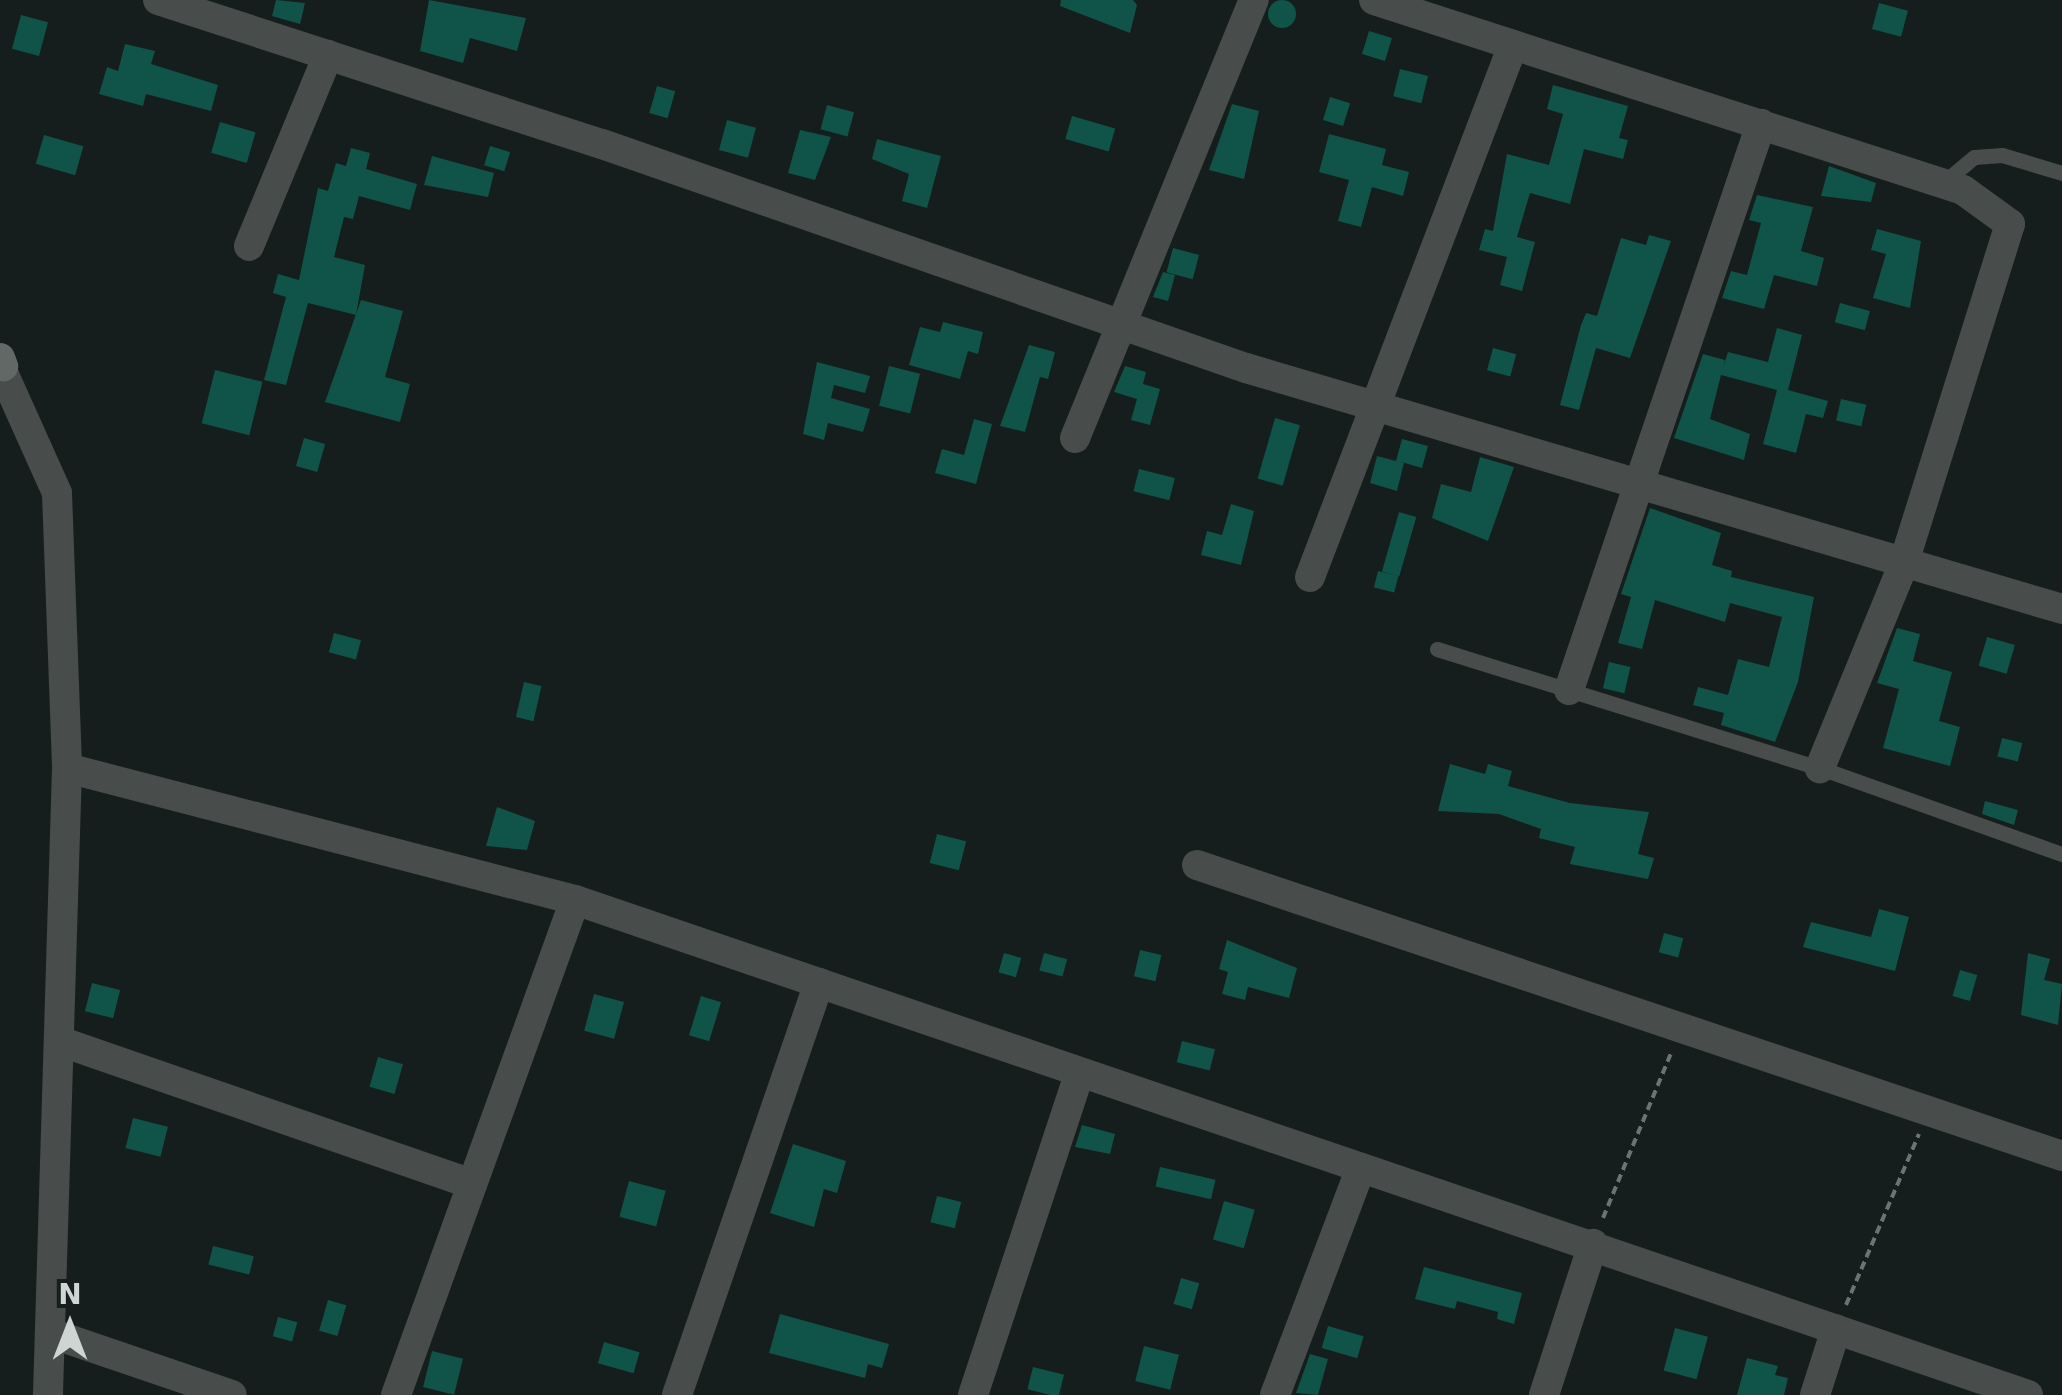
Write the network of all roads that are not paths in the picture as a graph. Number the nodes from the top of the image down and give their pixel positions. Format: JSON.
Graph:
{"nodes":[{"id":1,"x":158,"y":0,"type":"edge"},
{"id":2,"x":1254,"y":0,"type":"edge"},
{"id":3,"x":1374,"y":0,"type":"edge"},
{"id":4,"x":1512,"y":45,"type":"junction"},
{"id":5,"x":328,"y":55,"type":"junction"},
{"id":6,"x":1760,"y":124,"type":"junction"},
{"id":7,"x":2062,"y":173,"type":"edge"},
{"id":8,"x":1943,"y":183,"type":"junction"},
{"id":9,"x":249,"y":246,"type":"dead end"},
{"id":10,"x":1123,"y":325,"type":"junction"},
{"id":11,"x":1,"y":364,"type":"edge"},
{"id":12,"x":1374,"y":406,"type":"junction"},
{"id":13,"x":1075,"y":438,"type":"dead end"},
{"id":14,"x":1641,"y":484,"type":"junction"},
{"id":15,"x":1904,"y":562,"type":"junction"},
{"id":16,"x":1310,"y":577,"type":"dead end"},
{"id":17,"x":2062,"y":609,"type":"edge"},
{"id":18,"x":1437,"y":649,"type":"dead end"},
{"id":19,"x":1568,"y":690,"type":"junction"},
{"id":20,"x":67,"y":768,"type":"junction"},
{"id":21,"x":1820,"y":768,"type":"junction"},
{"id":22,"x":2062,"y":854,"type":"edge"},
{"id":23,"x":1197,"y":865,"type":"dead end"},
{"id":24,"x":575,"y":900,"type":"junction"},
{"id":25,"x":819,"y":983,"type":"junction"},
{"id":26,"x":59,"y":1042,"type":"junction"},
{"id":27,"x":1080,"y":1072,"type":"junction"},
{"id":28,"x":2062,"y":1156,"type":"edge"},
{"id":29,"x":1362,"y":1168,"type":"junction"},
{"id":30,"x":472,"y":1184,"type":"junction"},
{"id":31,"x":1593,"y":1244,"type":"junction"},
{"id":32,"x":1836,"y":1329,"type":"junction"},
{"id":33,"x":50,"y":1333,"type":"junction"},
{"id":34,"x":48,"y":1395,"type":"edge"},
{"id":35,"x":232,"y":1395,"type":"edge"},
{"id":36,"x":396,"y":1395,"type":"edge"},
{"id":37,"x":677,"y":1395,"type":"edge"},
{"id":38,"x":972,"y":1395,"type":"edge"},
{"id":39,"x":1275,"y":1395,"type":"edge"},
{"id":40,"x":1544,"y":1395,"type":"edge"},
{"id":41,"x":1815,"y":1395,"type":"edge"},
{"id":42,"x":2028,"y":1395,"type":"edge"}],
"edges":[{"from":1,"to":5,"type":"street"},
{"from":2,"to":10,"type":"street"},
{"from":3,"to":4,"type":"street"},
{"from":4,"to":6,"type":"street"},
{"from":4,"to":12,"type":"street"},
{"from":5,"to":9,"type":"street"},
{"from":5,"to":10,"type":"street"},
{"from":6,"to":8,"type":"street"},
{"from":6,"to":14,"type":"street"},
{"from":7,"to":8,"type":"lane"},
{"from":8,"to":15,"type":"street"},
{"from":10,"to":12,"type":"street"},
{"from":10,"to":13,"type":"street"},
{"from":11,"to":20,"type":"street"},
{"from":12,"to":14,"type":"street"},
{"from":12,"to":16,"type":"street"},
{"from":14,"to":15,"type":"street"},
{"from":14,"to":19,"type":"street"},
{"from":15,"to":17,"type":"street"},
{"from":15,"to":21,"type":"street"},
{"from":18,"to":19,"type":"lane"},
{"from":19,"to":21,"type":"lane"},
{"from":20,"to":24,"type":"street"},
{"from":20,"to":26,"type":"street"},
{"from":21,"to":22,"type":"lane"},
{"from":23,"to":28,"type":"street"},
{"from":24,"to":25,"type":"street"},
{"from":24,"to":30,"type":"street"},
{"from":25,"to":27,"type":"street"},
{"from":25,"to":37,"type":"street"},
{"from":26,"to":30,"type":"street"},
{"from":26,"to":33,"type":"street"},
{"from":27,"to":29,"type":"street"},
{"from":27,"to":38,"type":"street"},
{"from":29,"to":31,"type":"street"},
{"from":29,"to":39,"type":"street"},
{"from":30,"to":36,"type":"street"},
{"from":31,"to":32,"type":"street"},
{"from":31,"to":40,"type":"street"},
{"from":32,"to":41,"type":"street"},
{"from":32,"to":42,"type":"street"},
{"from":33,"to":34,"type":"street"},
{"from":33,"to":35,"type":"street"}]}
